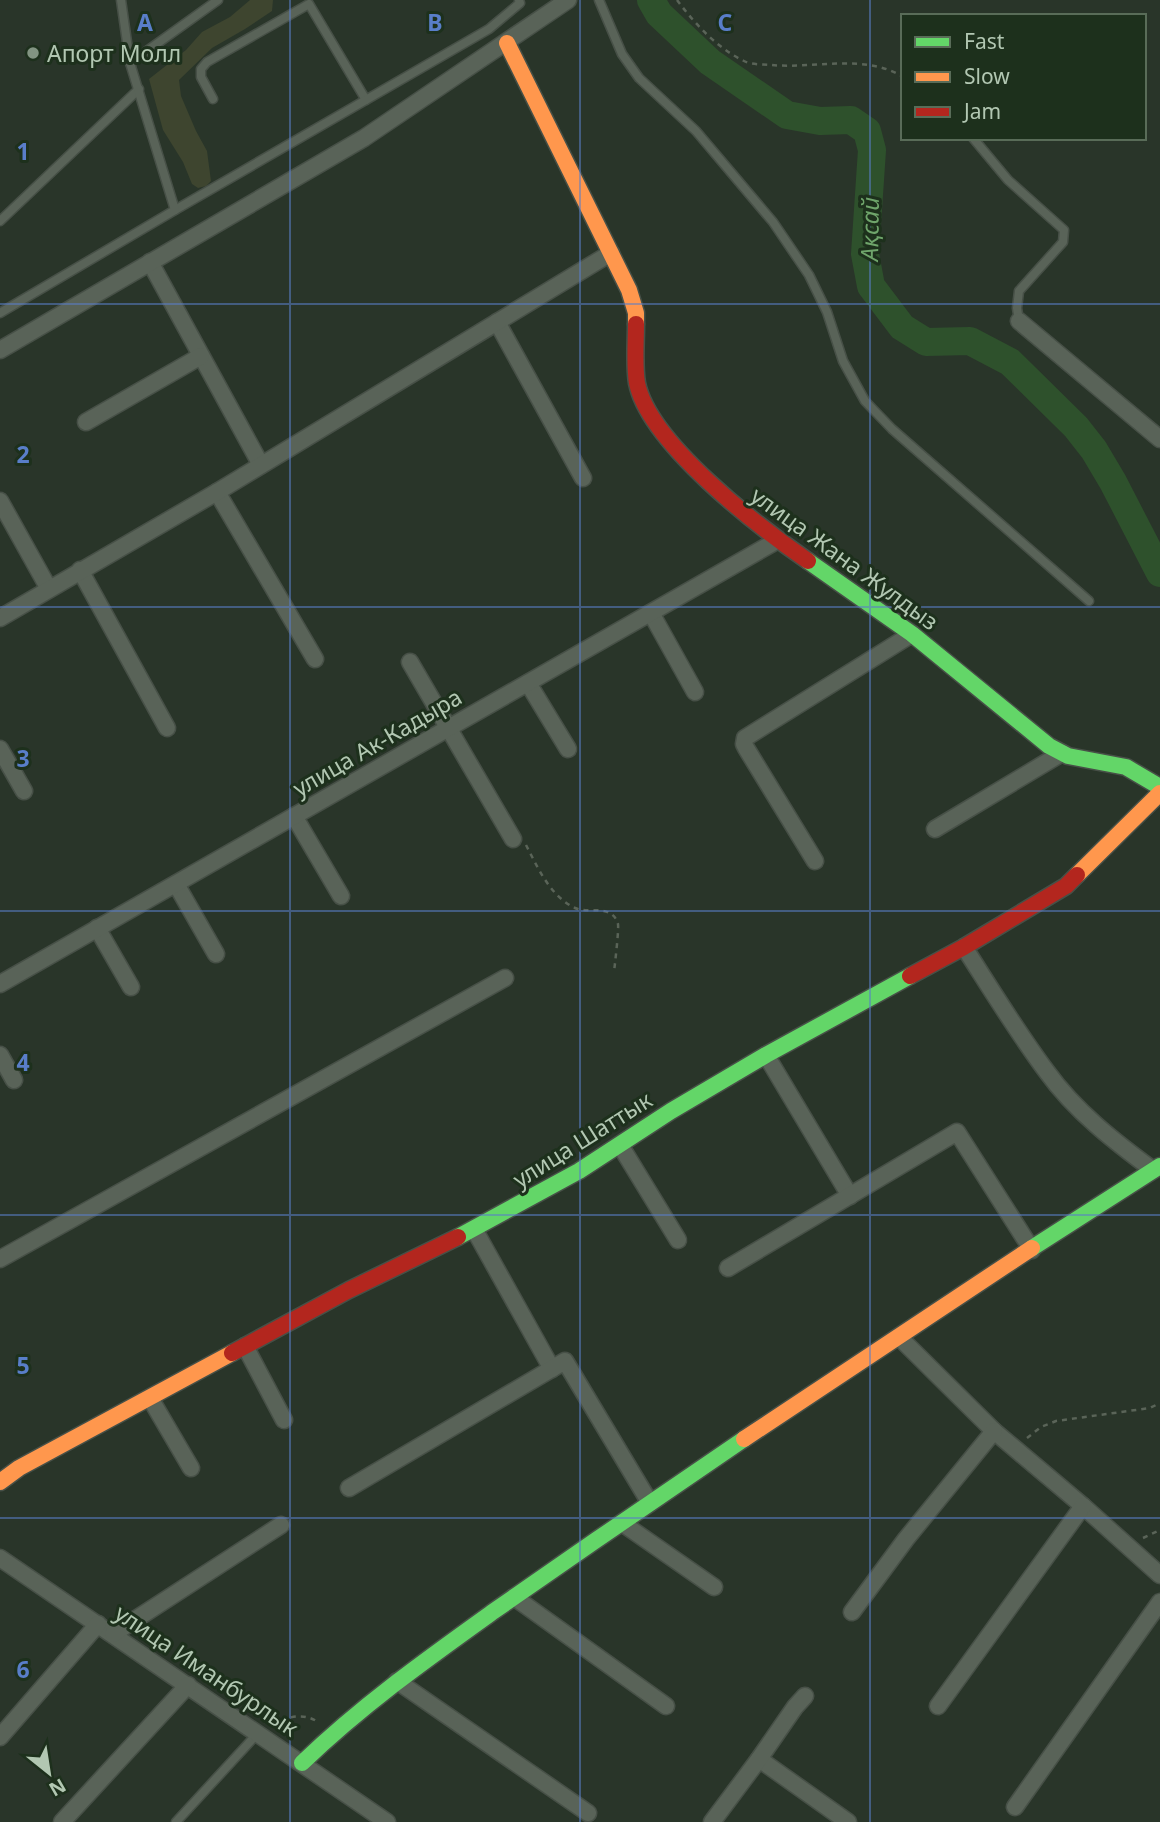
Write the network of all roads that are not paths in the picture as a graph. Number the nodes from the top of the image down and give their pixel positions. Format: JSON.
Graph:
{"nodes":[{"id":1,"x":121,"y":0,"type":"edge"},
{"id":2,"x":218,"y":0,"type":"edge"},
{"id":3,"x":519,"y":0,"type":"edge"},
{"id":4,"x":568,"y":0,"type":"edge"},
{"id":5,"x":599,"y":0,"type":"edge"},
{"id":6,"x":507,"y":43,"type":"junction"},
{"id":7,"x":130,"y":63,"type":"junction"},
{"id":8,"x":139,"y":89,"type":"junction"},
{"id":9,"x":212,"y":99,"type":"dead end"},
{"id":10,"x":366,"y":100,"type":"junction"},
{"id":11,"x":975,"y":140,"type":"edge"},
{"id":12,"x":175,"y":210,"type":"junction"},
{"id":13,"x":0,"y":221,"type":"edge"},
{"id":14,"x":611,"y":253,"type":"junction"},
{"id":15,"x":150,"y":262,"type":"junction"},
{"id":16,"x":0,"y":313,"type":"edge"},
{"id":17,"x":1019,"y":321,"type":"joint"},
{"id":18,"x":497,"y":322,"type":"junction"},
{"id":19,"x":0,"y":350,"type":"edge"},
{"id":20,"x":201,"y":356,"type":"junction"},
{"id":21,"x":86,"y":422,"type":"dead end"},
{"id":22,"x":1160,"y":439,"type":"edge"},
{"id":23,"x":261,"y":465,"type":"junction"},
{"id":24,"x":583,"y":478,"type":"dead end"},
{"id":25,"x":217,"y":492,"type":"junction"},
{"id":26,"x":0,"y":501,"type":"edge"},
{"id":27,"x":778,"y":540,"type":"junction"},
{"id":28,"x":80,"y":570,"type":"junction"},
{"id":29,"x":49,"y":589,"type":"junction"},
{"id":30,"x":1089,"y":601,"type":"dead end"},
{"id":31,"x":651,"y":612,"type":"junction"},
{"id":32,"x":0,"y":618,"type":"edge"},
{"id":33,"x":912,"y":634,"type":"junction"},
{"id":34,"x":315,"y":659,"type":"dead end"},
{"id":35,"x":410,"y":662,"type":"dead end"},
{"id":36,"x":528,"y":682,"type":"junction"},
{"id":37,"x":695,"y":692,"type":"dead end"},
{"id":38,"x":167,"y":728,"type":"dead end"},
{"id":39,"x":447,"y":729,"type":"junction"},
{"id":40,"x":0,"y":749,"type":"edge"},
{"id":41,"x":568,"y":749,"type":"dead end"},
{"id":42,"x":1062,"y":753,"type":"junction"},
{"id":43,"x":1160,"y":788,"type":"edge"},
{"id":44,"x":23,"y":791,"type":"dead end"},
{"id":45,"x":1160,"y":793,"type":"edge"},
{"id":46,"x":294,"y":816,"type":"junction"},
{"id":47,"x":935,"y":829,"type":"dead end"},
{"id":48,"x":513,"y":839,"type":"road end"},
{"id":49,"x":815,"y":861,"type":"dead end"},
{"id":50,"x":176,"y":884,"type":"junction"},
{"id":51,"x":341,"y":896,"type":"dead end"},
{"id":52,"x":97,"y":929,"type":"junction"},
{"id":53,"x":964,"y":947,"type":"junction"},
{"id":54,"x":216,"y":954,"type":"dead end"},
{"id":55,"x":505,"y":978,"type":"dead end"},
{"id":56,"x":0,"y":984,"type":"edge"},
{"id":57,"x":131,"y":987,"type":"dead end"},
{"id":58,"x":0,"y":1055,"type":"edge"},
{"id":59,"x":766,"y":1055,"type":"junction"},
{"id":60,"x":14,"y":1080,"type":"dead end"},
{"id":61,"x":620,"y":1145,"type":"junction"},
{"id":62,"x":1157,"y":1168,"type":"edge"},
{"id":63,"x":850,"y":1196,"type":"junction"},
{"id":64,"x":474,"y":1229,"type":"junction"},
{"id":65,"x":678,"y":1240,"type":"dead end"},
{"id":66,"x":1032,"y":1250,"type":"junction"},
{"id":67,"x":0,"y":1259,"type":"edge"},
{"id":68,"x":728,"y":1268,"type":"dead end"},
{"id":69,"x":899,"y":1337,"type":"junction"},
{"id":70,"x":245,"y":1346,"type":"junction"},
{"id":71,"x":552,"y":1369,"type":"junction"},
{"id":72,"x":150,"y":1398,"type":"junction"},
{"id":73,"x":284,"y":1420,"type":"dead end"},
{"id":74,"x":994,"y":1431,"type":"junction"},
{"id":75,"x":191,"y":1468,"type":"dead end"},
{"id":76,"x":0,"y":1482,"type":"edge"},
{"id":77,"x":349,"y":1488,"type":"dead end"},
{"id":78,"x":650,"y":1503,"type":"junction"},
{"id":79,"x":1083,"y":1506,"type":"junction"},
{"id":80,"x":622,"y":1523,"type":"junction"},
{"id":81,"x":281,"y":1525,"type":"dead end"},
{"id":82,"x":0,"y":1558,"type":"edge"},
{"id":83,"x":1160,"y":1575,"type":"edge"},
{"id":84,"x":714,"y":1587,"type":"dead end"},
{"id":85,"x":514,"y":1597,"type":"junction"},
{"id":86,"x":1160,"y":1602,"type":"edge"},
{"id":87,"x":852,"y":1612,"type":"dead end"},
{"id":88,"x":98,"y":1624,"type":"junction"},
{"id":89,"x":113,"y":1634,"type":"junction"},
{"id":90,"x":397,"y":1681,"type":"junction"},
{"id":91,"x":188,"y":1685,"type":"junction"},
{"id":92,"x":805,"y":1696,"type":"dead end"},
{"id":93,"x":666,"y":1706,"type":"dead end"},
{"id":94,"x":938,"y":1706,"type":"dead end"},
{"id":95,"x":258,"y":1733,"type":"junction"},
{"id":96,"x":0,"y":1737,"type":"edge"},
{"id":97,"x":759,"y":1759,"type":"junction"},
{"id":98,"x":302,"y":1763,"type":"junction"},
{"id":99,"x":1015,"y":1807,"type":"dead end"},
{"id":100,"x":588,"y":1813,"type":"dead end"},
{"id":101,"x":62,"y":1822,"type":"edge"},
{"id":102,"x":176,"y":1822,"type":"edge"},
{"id":103,"x":387,"y":1822,"type":"edge"},
{"id":104,"x":712,"y":1822,"type":"edge"},
{"id":105,"x":848,"y":1822,"type":"edge"}],
"edges":[{"from":1,"to":7,"type":"lane"},
{"from":2,"to":7,"type":"lane"},
{"from":3,"to":10,"type":"lane"},
{"from":4,"to":6,"type":"street"},
{"from":5,"to":30,"type":"lane"},
{"from":6,"to":14,"type":"street","name":"улица Жана Жулдыз"},
{"from":6,"to":15,"type":"street"},
{"from":7,"to":8,"type":"lane"},
{"from":8,"to":12,"type":"lane"},
{"from":8,"to":13,"type":"lane"},
{"from":9,"to":10,"type":"lane"},
{"from":10,"to":12,"type":"lane"},
{"from":11,"to":17,"type":"lane"},
{"from":12,"to":16,"type":"lane"},
{"from":14,"to":18,"type":"street"},
{"from":14,"to":27,"type":"street","name":"улица Жана Жулдыз"},
{"from":15,"to":19,"type":"street"},
{"from":15,"to":20,"type":"street"},
{"from":17,"to":22,"type":"street"},
{"from":18,"to":23,"type":"street"},
{"from":18,"to":24,"type":"street"},
{"from":20,"to":21,"type":"street"},
{"from":20,"to":23,"type":"street"},
{"from":23,"to":25,"type":"street"},
{"from":25,"to":28,"type":"street"},
{"from":25,"to":34,"type":"street"},
{"from":26,"to":29,"type":"street"},
{"from":27,"to":31,"type":"street","name":"улица Ак-Кадыра"},
{"from":27,"to":33,"type":"street","name":"улица Жана Жулдыз"},
{"from":28,"to":29,"type":"street"},
{"from":28,"to":38,"type":"street"},
{"from":29,"to":32,"type":"street"},
{"from":31,"to":36,"type":"street","name":"улица Ак-Кадыра"},
{"from":31,"to":37,"type":"street"},
{"from":33,"to":42,"type":"street","name":"улица Жана Жулдыз"},
{"from":33,"to":49,"type":"street"},
{"from":35,"to":39,"type":"street"},
{"from":36,"to":39,"type":"street","name":"улица Ак-Кадыра"},
{"from":36,"to":41,"type":"street"},
{"from":39,"to":46,"type":"street","name":"улица Ак-Кадыра"},
{"from":39,"to":48,"type":"street"},
{"from":40,"to":44,"type":"street"},
{"from":42,"to":43,"type":"street","name":"улица Жана Жулдыз"},
{"from":42,"to":47,"type":"street"},
{"from":45,"to":53,"type":"street","name":"улица Шаттык"},
{"from":46,"to":50,"type":"street","name":"улица Ак-Кадыра"},
{"from":46,"to":51,"type":"street"},
{"from":50,"to":52,"type":"street","name":"улица Ак-Кадыра"},
{"from":50,"to":54,"type":"street"},
{"from":52,"to":56,"type":"street","name":"улица Ак-Кадыра"},
{"from":52,"to":57,"type":"street"},
{"from":53,"to":59,"type":"street","name":"улица Шаттык"},
{"from":53,"to":62,"type":"street"},
{"from":55,"to":67,"type":"street"},
{"from":58,"to":60,"type":"street"},
{"from":59,"to":61,"type":"street","name":"улица Шаттык"},
{"from":59,"to":63,"type":"street"},
{"from":61,"to":64,"type":"street","name":"улица Шаттык"},
{"from":61,"to":65,"type":"street"},
{"from":62,"to":66,"type":"street"},
{"from":63,"to":66,"type":"street"},
{"from":63,"to":68,"type":"street"},
{"from":64,"to":70,"type":"street","name":"улица Шаттык"},
{"from":64,"to":71,"type":"street"},
{"from":66,"to":69,"type":"street"},
{"from":69,"to":74,"type":"street"},
{"from":69,"to":78,"type":"street"},
{"from":70,"to":72,"type":"street","name":"улица Шаттык"},
{"from":70,"to":73,"type":"street"},
{"from":71,"to":77,"type":"street"},
{"from":71,"to":78,"type":"street"},
{"from":72,"to":75,"type":"street"},
{"from":72,"to":76,"type":"street","name":"улица Шаттык"},
{"from":74,"to":79,"type":"street"},
{"from":74,"to":87,"type":"street"},
{"from":78,"to":80,"type":"street"},
{"from":79,"to":83,"type":"street"},
{"from":79,"to":94,"type":"street"},
{"from":80,"to":84,"type":"street"},
{"from":80,"to":85,"type":"street"},
{"from":81,"to":89,"type":"street"},
{"from":82,"to":88,"type":"street","name":"улица Иманбурлык"},
{"from":85,"to":90,"type":"street"},
{"from":85,"to":93,"type":"street"},
{"from":86,"to":99,"type":"street"},
{"from":88,"to":89,"type":"street","name":"улица Иманбурлык"},
{"from":88,"to":96,"type":"street"},
{"from":89,"to":91,"type":"street","name":"улица Иманбурлык"},
{"from":90,"to":98,"type":"street"},
{"from":90,"to":100,"type":"street"},
{"from":91,"to":95,"type":"street","name":"улица Иманбурлык"},
{"from":91,"to":101,"type":"street"},
{"from":92,"to":97,"type":"street"},
{"from":95,"to":98,"type":"street","name":"улица Иманбурлык"},
{"from":95,"to":102,"type":"lane"},
{"from":97,"to":104,"type":"street"},
{"from":97,"to":105,"type":"street"},
{"from":98,"to":103,"type":"street","name":"улица Иманбурлык"}]}
